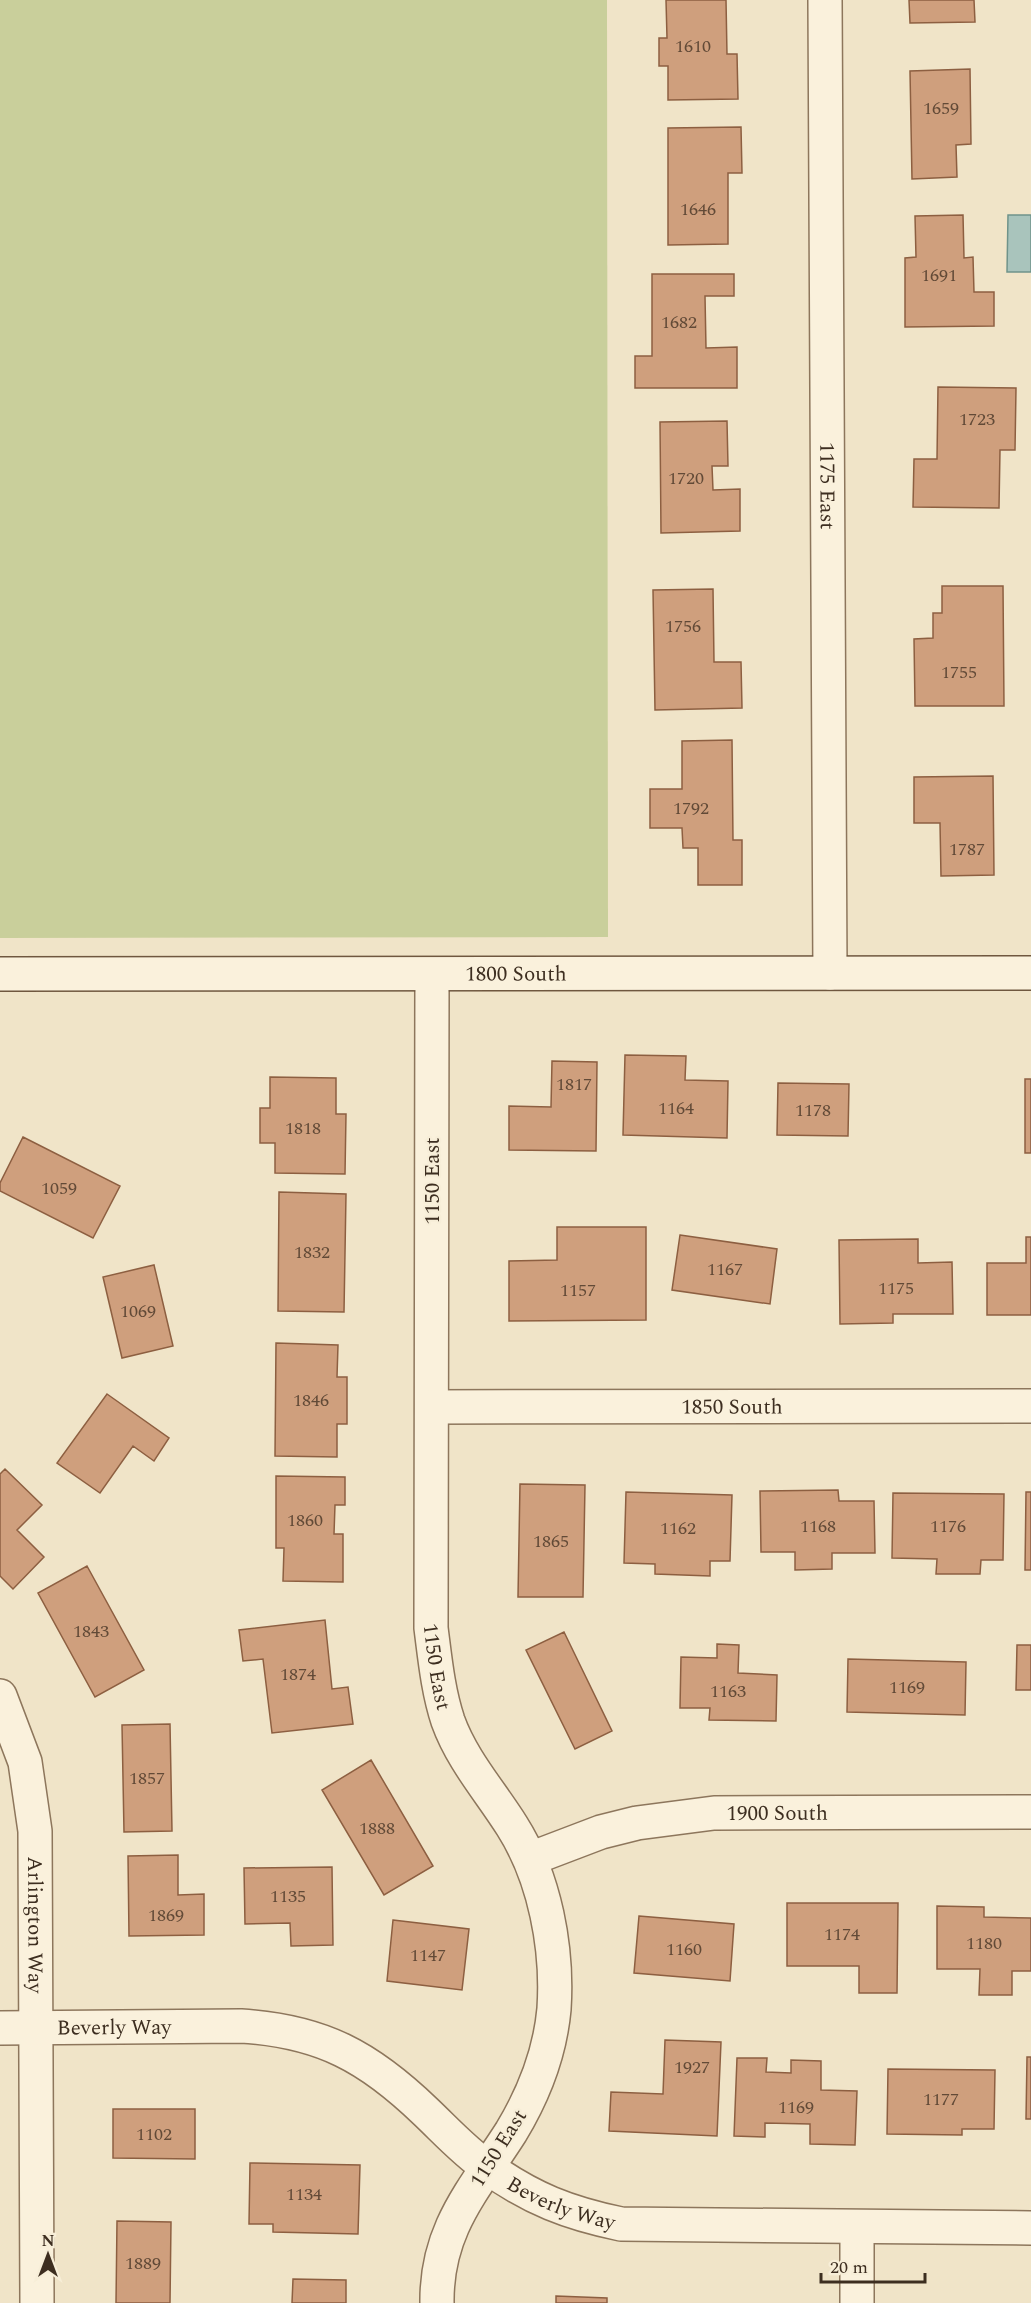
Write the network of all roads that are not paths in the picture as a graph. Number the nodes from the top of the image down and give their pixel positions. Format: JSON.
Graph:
{"nodes":[{"id":1,"x":825,"y":0,"type":"edge"},
{"id":2,"x":830,"y":973,"type":"junction"},
{"id":3,"x":1031,"y":973,"type":"edge"},
{"id":4,"x":0,"y":974,"type":"edge"},
{"id":5,"x":432,"y":975,"type":"junction"},
{"id":6,"x":1031,"y":1406,"type":"edge"},
{"id":7,"x":432,"y":1407,"type":"junction"},
{"id":8,"x":0,"y":1696,"type":"edge"},
{"id":9,"x":1031,"y":1812,"type":"edge"},
{"id":10,"x":530,"y":1859,"type":"junction"},
{"id":11,"x":36,"y":2027,"type":"junction"},
{"id":12,"x":0,"y":2028,"type":"edge"},
{"id":13,"x":486,"y":2167,"type":"junction"},
{"id":14,"x":857,"y":2228,"type":"junction"},
{"id":15,"x":1031,"y":2228,"type":"edge"},
{"id":16,"x":37,"y":2303,"type":"edge"},
{"id":17,"x":437,"y":2303,"type":"edge"},
{"id":18,"x":857,"y":2303,"type":"edge"}],
"edges":[{"from":1,"to":2,"type":"street","name":"1175 East"},
{"from":2,"to":3,"type":"street","name":"1800 South"},
{"from":2,"to":5,"type":"street","name":"1800 South"},
{"from":4,"to":5,"type":"street","name":"1800 South"},
{"from":5,"to":7,"type":"street","name":"1150 East"},
{"from":6,"to":7,"type":"street","name":"1850 South"},
{"from":7,"to":10,"type":"street","name":"1150 East"},
{"from":8,"to":11,"type":"street","name":"Arlington Way"},
{"from":9,"to":10,"type":"street","name":"1900 South"},
{"from":10,"to":13,"type":"street","name":"1150 East"},
{"from":11,"to":12,"type":"street","name":"Beverly Way"},
{"from":11,"to":13,"type":"street","name":"Beverly Way"},
{"from":11,"to":16,"type":"street","name":"Arlington Way"},
{"from":13,"to":14,"type":"street","name":"Beverly Way"},
{"from":13,"to":17,"type":"street","name":"1150 East"},
{"from":14,"to":15,"type":"street","name":"Beverly Way"},
{"from":14,"to":18,"type":"street"}]}
